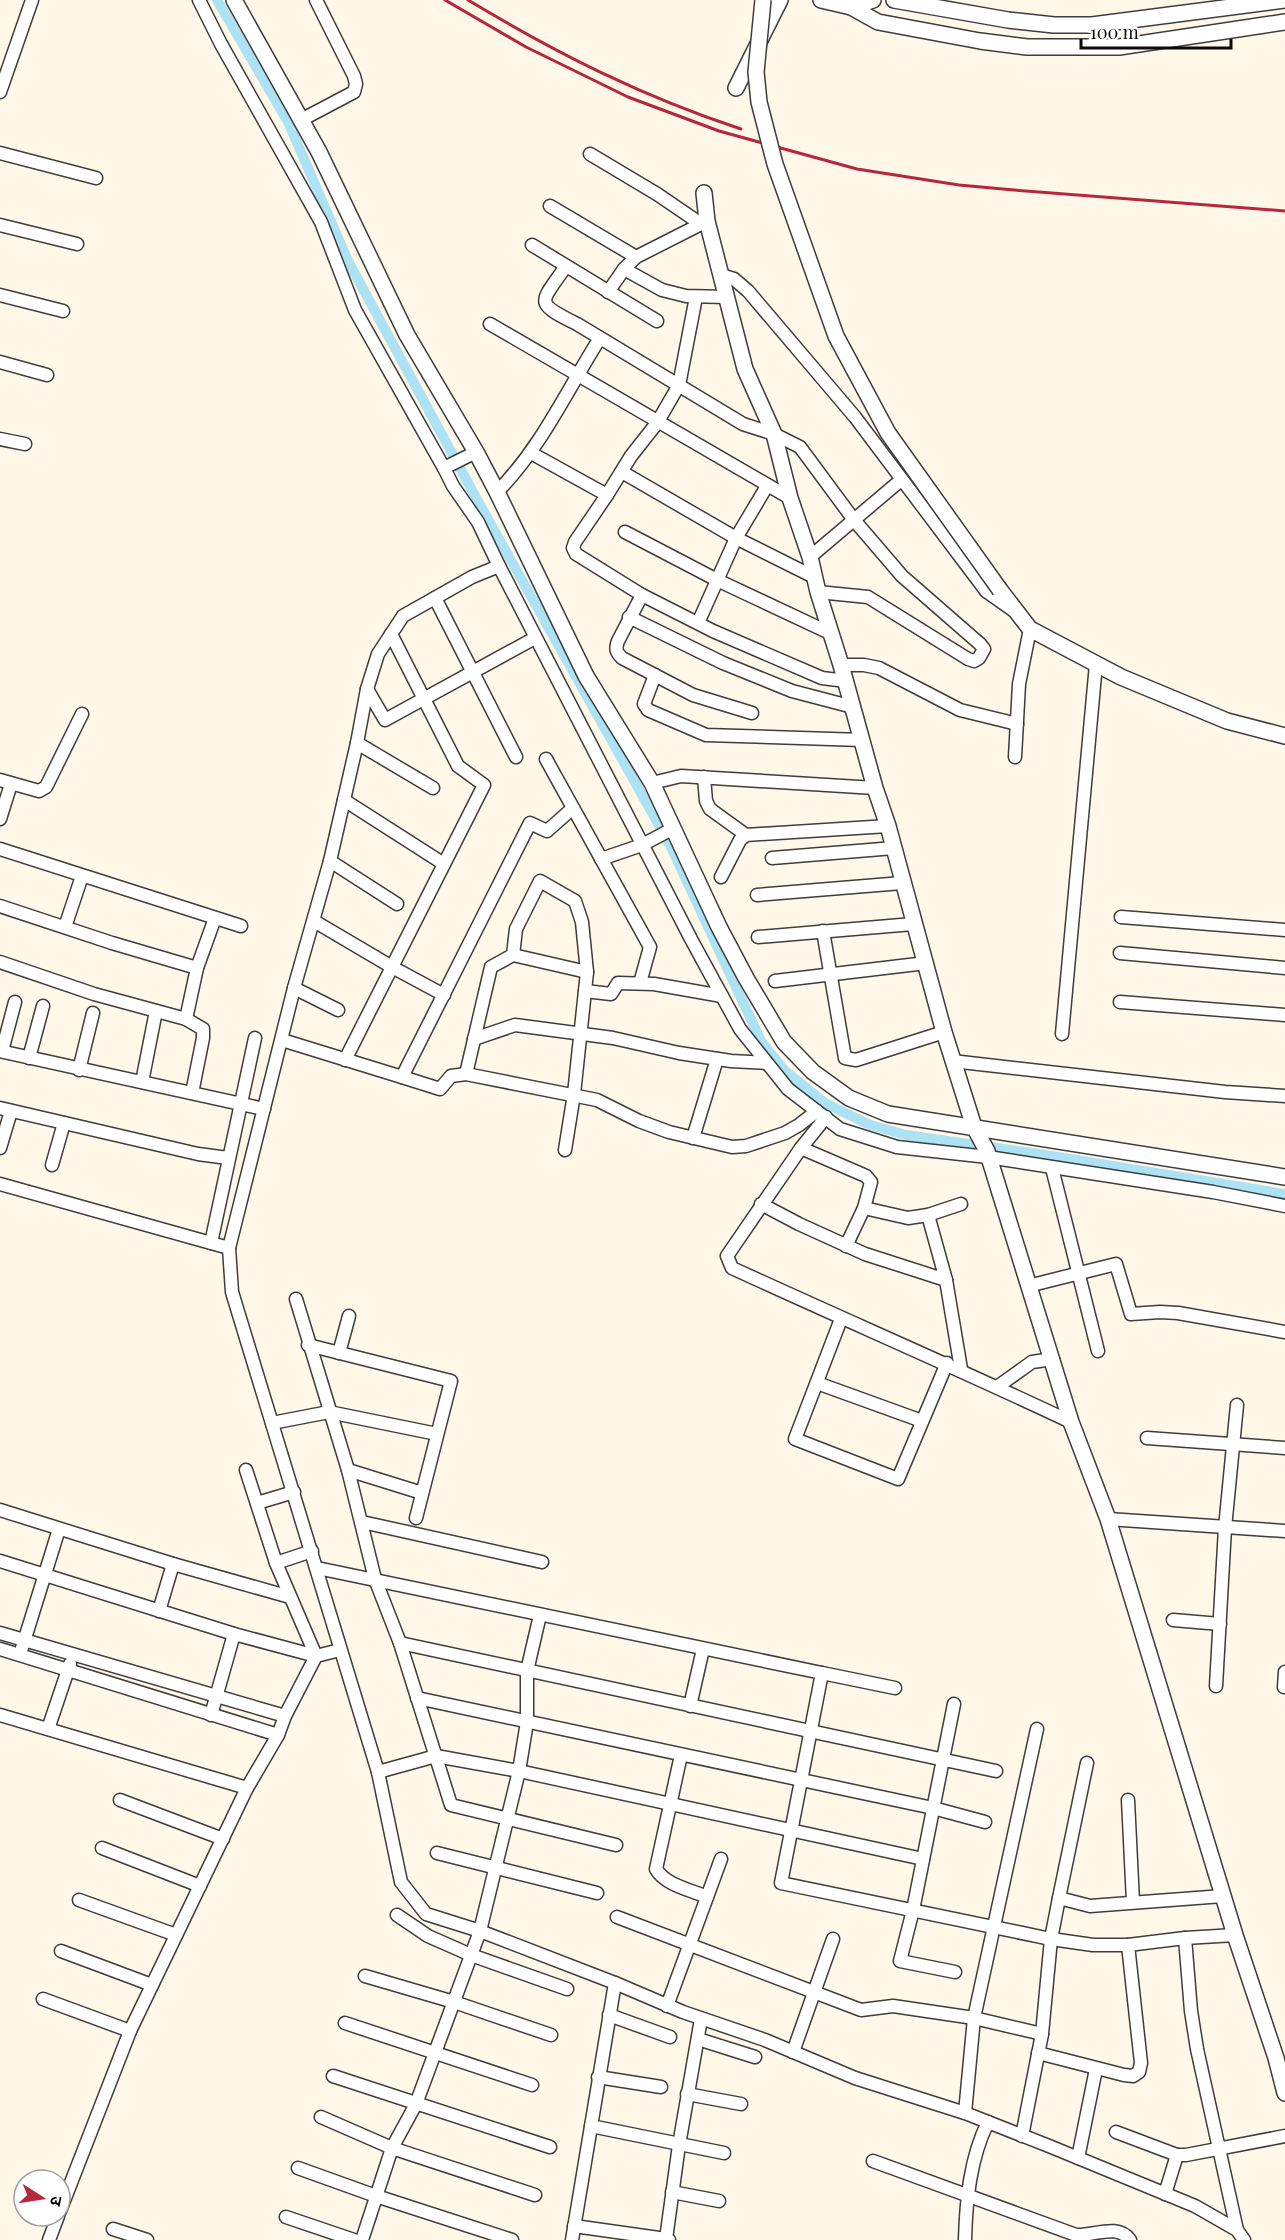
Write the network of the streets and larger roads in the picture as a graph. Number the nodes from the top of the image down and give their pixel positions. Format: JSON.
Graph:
{"nodes":[{"id":1,"x":32,"y":0,"type":"edge"},
{"id":2,"x":199,"y":0,"type":"edge"},
{"id":3,"x":234,"y":0,"type":"edge"},
{"id":4,"x":316,"y":0,"type":"edge"},
{"id":5,"x":763,"y":0,"type":"edge"},
{"id":6,"x":780,"y":0,"type":"edge"},
{"id":7,"x":821,"y":0,"type":"edge"},
{"id":8,"x":873,"y":0,"type":"edge"},
{"id":9,"x":894,"y":0,"type":"edge"},
{"id":10,"x":1285,"y":0,"type":"edge"},
{"id":11,"x":845,"y":4,"type":"edge"},
{"id":12,"x":1285,"y":22,"type":"edge"},
{"id":13,"x":1,"y":84,"type":"edge"},
{"id":14,"x":736,"y":88,"type":"dead end"},
{"id":15,"x":301,"y":120,"type":"junction"},
{"id":16,"x":0,"y":153,"type":"edge"},
{"id":17,"x":590,"y":154,"type":"dead end"},
{"id":18,"x":96,"y":178,"type":"dead end"},
{"id":19,"x":704,"y":193,"type":"dead end"},
{"id":20,"x":550,"y":206,"type":"dead end"},
{"id":21,"x":704,"y":223,"type":"junction"},
{"id":22,"x":0,"y":225,"type":"edge"},
{"id":23,"x":77,"y":244,"type":"dead end"},
{"id":24,"x":532,"y":245,"type":"dead end"},
{"id":25,"x":636,"y":257,"type":"junction"},
{"id":26,"x":566,"y":266,"type":"junction"},
{"id":27,"x":624,"y":269,"type":"junction"},
{"id":28,"x":721,"y":275,"type":"junction"},
{"id":29,"x":608,"y":292,"type":"junction"},
{"id":30,"x":0,"y":295,"type":"edge"},
{"id":31,"x":696,"y":297,"type":"junction"},
{"id":32,"x":726,"y":297,"type":"junction"},
{"id":33,"x":63,"y":311,"type":"dead end"},
{"id":34,"x":657,"y":321,"type":"dead end"},
{"id":35,"x":490,"y":324,"type":"dead end"},
{"id":36,"x":600,"y":338,"type":"junction"},
{"id":37,"x":0,"y":362,"type":"edge"},
{"id":38,"x":47,"y":375,"type":"dead end"},
{"id":39,"x":576,"y":376,"type":"junction"},
{"id":40,"x":679,"y":385,"type":"junction"},
{"id":41,"x":657,"y":423,"type":"junction"},
{"id":42,"x":774,"y":434,"type":"junction"},
{"id":43,"x":0,"y":439,"type":"edge"},
{"id":44,"x":25,"y":444,"type":"dead end"},
{"id":45,"x":531,"y":453,"type":"junction"},
{"id":46,"x":473,"y":454,"type":"junction"},
{"id":47,"x":449,"y":466,"type":"junction"},
{"id":48,"x":622,"y":472,"type":"junction"},
{"id":49,"x":901,"y":480,"type":"junction"},
{"id":50,"x":504,"y":485,"type":"junction"},
{"id":51,"x":767,"y":486,"type":"junction"},
{"id":52,"x":607,"y":495,"type":"junction"},
{"id":53,"x":790,"y":498,"type":"junction"},
{"id":54,"x":855,"y":520,"type":"junction"},
{"id":55,"x":625,"y":532,"type":"dead end"},
{"id":56,"x":736,"y":538,"type":"junction"},
{"id":57,"x":810,"y":557,"type":"junction"},
{"id":58,"x":499,"y":566,"type":"junction"},
{"id":59,"x":814,"y":577,"type":"junction"},
{"id":60,"x":717,"y":580,"type":"junction"},
{"id":61,"x":818,"y":592,"type":"junction"},
{"id":62,"x":642,"y":595,"type":"junction"},
{"id":63,"x":435,"y":598,"type":"junction"},
{"id":64,"x":1016,"y":611,"type":"junction"},
{"id":65,"x":629,"y":617,"type":"junction"},
{"id":66,"x":698,"y":623,"type":"junction"},
{"id":67,"x":1030,"y":629,"type":"junction"},
{"id":68,"x":391,"y":634,"type":"junction"},
{"id":69,"x":832,"y":634,"type":"junction"},
{"id":70,"x":536,"y":638,"type":"junction"},
{"id":71,"x":1096,"y":664,"type":"junction"},
{"id":72,"x":841,"y":665,"type":"junction"},
{"id":73,"x":473,"y":672,"type":"junction"},
{"id":74,"x":655,"y":675,"type":"junction"},
{"id":75,"x":846,"y":681,"type":"junction"},
{"id":76,"x":367,"y":689,"type":"junction"},
{"id":77,"x":424,"y":699,"type":"junction"},
{"id":78,"x":853,"y":707,"type":"junction"},
{"id":79,"x":752,"y":712,"type":"dead end"},
{"id":80,"x":82,"y":714,"type":"dead end"},
{"id":81,"x":1017,"y":724,"type":"junction"},
{"id":82,"x":1285,"y":736,"type":"edge"},
{"id":83,"x":862,"y":740,"type":"junction"},
{"id":84,"x":357,"y":743,"type":"junction"},
{"id":85,"x":516,"y":757,"type":"dead end"},
{"id":86,"x":1015,"y":757,"type":"dead end"},
{"id":87,"x":546,"y":759,"type":"dead end"},
{"id":88,"x":704,"y":777,"type":"junction"},
{"id":89,"x":6,"y":782,"type":"edge"},
{"id":90,"x":652,"y":783,"type":"junction"},
{"id":91,"x":433,"y":788,"type":"dead end"},
{"id":92,"x":875,"y":788,"type":"junction"},
{"id":93,"x":344,"y":800,"type":"junction"},
{"id":94,"x":573,"y":808,"type":"junction"},
{"id":95,"x":0,"y":819,"type":"edge"},
{"id":96,"x":888,"y":826,"type":"junction"},
{"id":97,"x":666,"y":832,"type":"junction"},
{"id":98,"x":746,"y":836,"type":"junction"},
{"id":99,"x":642,"y":845,"type":"junction"},
{"id":100,"x":894,"y":848,"type":"junction"},
{"id":101,"x":0,"y":849,"type":"edge"},
{"id":102,"x":772,"y":858,"type":"dead end"},
{"id":103,"x":601,"y":859,"type":"junction"},
{"id":104,"x":330,"y":861,"type":"junction"},
{"id":105,"x":444,"y":864,"type":"junction"},
{"id":106,"x":82,"y":876,"type":"junction"},
{"id":107,"x":721,"y":878,"type":"dead end"},
{"id":108,"x":903,"y":883,"type":"junction"},
{"id":109,"x":757,"y":895,"type":"dead end"},
{"id":110,"x":396,"y":903,"type":"dead end"},
{"id":111,"x":0,"y":906,"type":"edge"},
{"id":112,"x":1121,"y":917,"type":"dead end"},
{"id":113,"x":215,"y":918,"type":"junction"},
{"id":114,"x":314,"y":921,"type":"junction"},
{"id":115,"x":913,"y":924,"type":"junction"},
{"id":116,"x":241,"y":926,"type":"dead end"},
{"id":117,"x":65,"y":927,"type":"junction"},
{"id":118,"x":1285,"y":930,"type":"edge"},
{"id":119,"x":823,"y":932,"type":"junction"},
{"id":120,"x":758,"y":937,"type":"dead end"},
{"id":121,"x":1120,"y":953,"type":"dead end"},
{"id":122,"x":513,"y":955,"type":"junction"},
{"id":123,"x":0,"y":962,"type":"edge"},
{"id":124,"x":926,"y":963,"type":"junction"},
{"id":125,"x":197,"y":968,"type":"junction"},
{"id":126,"x":392,"y":968,"type":"junction"},
{"id":127,"x":1285,"y":968,"type":"edge"},
{"id":128,"x":587,"y":972,"type":"junction"},
{"id":129,"x":830,"y":975,"type":"junction"},
{"id":130,"x":775,"y":981,"type":"dead end"},
{"id":131,"x":640,"y":984,"type":"junction"},
{"id":132,"x":294,"y":988,"type":"junction"},
{"id":133,"x":585,"y":991,"type":"junction"},
{"id":134,"x":444,"y":995,"type":"junction"},
{"id":135,"x":722,"y":996,"type":"junction"},
{"id":136,"x":15,"y":1002,"type":"dead end"},
{"id":137,"x":1120,"y":1002,"type":"dead end"},
{"id":138,"x":43,"y":1006,"type":"dead end"},
{"id":139,"x":338,"y":1010,"type":"dead end"},
{"id":140,"x":156,"y":1011,"type":"junction"},
{"id":141,"x":93,"y":1013,"type":"dead end"},
{"id":142,"x":1285,"y":1015,"type":"edge"},
{"id":143,"x":186,"y":1019,"type":"junction"},
{"id":144,"x":579,"y":1032,"type":"junction"},
{"id":145,"x":944,"y":1032,"type":"junction"},
{"id":146,"x":1062,"y":1034,"type":"dead end"},
{"id":147,"x":255,"y":1038,"type":"dead end"},
{"id":148,"x":474,"y":1039,"type":"junction"},
{"id":149,"x":282,"y":1040,"type":"junction"},
{"id":150,"x":1,"y":1051,"type":"edge"},
{"id":151,"x":28,"y":1058,"type":"junction"},
{"id":152,"x":717,"y":1059,"type":"junction"},
{"id":153,"x":345,"y":1060,"type":"junction"},
{"id":154,"x":952,"y":1060,"type":"junction"},
{"id":155,"x":768,"y":1063,"type":"junction"},
{"id":156,"x":79,"y":1070,"type":"junction"},
{"id":157,"x":466,"y":1074,"type":"junction"},
{"id":158,"x":402,"y":1077,"type":"junction"},
{"id":159,"x":142,"y":1082,"type":"junction"},
{"id":160,"x":192,"y":1093,"type":"junction"},
{"id":161,"x":574,"y":1094,"type":"junction"},
{"id":162,"x":1285,"y":1096,"type":"edge"},
{"id":163,"x":253,"y":1107,"type":"junction"},
{"id":164,"x":6,"y":1109,"type":"edge"},
{"id":165,"x":821,"y":1114,"type":"junction"},
{"id":166,"x":64,"y":1123,"type":"junction"},
{"id":167,"x":977,"y":1131,"type":"junction"},
{"id":168,"x":693,"y":1138,"type":"junction"},
{"id":169,"x":0,"y":1148,"type":"edge"},
{"id":170,"x":801,"y":1148,"type":"junction"},
{"id":171,"x":565,"y":1150,"type":"dead end"},
{"id":172,"x":988,"y":1154,"type":"junction"},
{"id":173,"x":228,"y":1158,"type":"junction"},
{"id":174,"x":52,"y":1165,"type":"dead end"},
{"id":175,"x":1052,"y":1168,"type":"junction"},
{"id":176,"x":1285,"y":1177,"type":"edge"},
{"id":177,"x":0,"y":1184,"type":"edge"},
{"id":178,"x":761,"y":1204,"type":"junction"},
{"id":179,"x":961,"y":1204,"type":"dead end"},
{"id":180,"x":1285,"y":1206,"type":"edge"},
{"id":181,"x":864,"y":1208,"type":"junction"},
{"id":182,"x":928,"y":1215,"type":"junction"},
{"id":183,"x":219,"y":1245,"type":"junction"},
{"id":184,"x":846,"y":1246,"type":"junction"},
{"id":185,"x":1078,"y":1275,"type":"junction"},
{"id":186,"x":946,"y":1280,"type":"junction"},
{"id":187,"x":1028,"y":1286,"type":"junction"},
{"id":188,"x":296,"y":1299,"type":"dead end"},
{"id":189,"x":349,"y":1316,"type":"dead end"},
{"id":190,"x":841,"y":1318,"type":"junction"},
{"id":191,"x":1285,"y":1332,"type":"edge"},
{"id":192,"x":308,"y":1345,"type":"junction"},
{"id":193,"x":1098,"y":1351,"type":"dead end"},
{"id":194,"x":339,"y":1353,"type":"junction"},
{"id":195,"x":1043,"y":1361,"type":"junction"},
{"id":196,"x":947,"y":1363,"type":"junction"},
{"id":197,"x":961,"y":1369,"type":"junction"},
{"id":198,"x":817,"y":1383,"type":"junction"},
{"id":199,"x":997,"y":1387,"type":"junction"},
{"id":200,"x":1237,"y":1405,"type":"dead end"},
{"id":201,"x":329,"y":1412,"type":"junction"},
{"id":202,"x":922,"y":1421,"type":"junction"},
{"id":203,"x":1071,"y":1422,"type":"junction"},
{"id":204,"x":272,"y":1423,"type":"junction"},
{"id":205,"x":437,"y":1434,"type":"junction"},
{"id":206,"x":1147,"y":1438,"type":"dead end"},
{"id":207,"x":1233,"y":1445,"type":"junction"},
{"id":208,"x":1285,"y":1448,"type":"edge"},
{"id":209,"x":246,"y":1470,"type":"dead end"},
{"id":210,"x":348,"y":1470,"type":"junction"},
{"id":211,"x":422,"y":1493,"type":"junction"},
{"id":212,"x":285,"y":1495,"type":"junction"},
{"id":213,"x":257,"y":1503,"type":"junction"},
{"id":214,"x":0,"y":1510,"type":"edge"},
{"id":215,"x":416,"y":1518,"type":"dead end"},
{"id":216,"x":1108,"y":1519,"type":"junction"},
{"id":217,"x":362,"y":1522,"type":"junction"},
{"id":218,"x":1225,"y":1528,"type":"junction"},
{"id":219,"x":59,"y":1529,"type":"junction"},
{"id":220,"x":1285,"y":1531,"type":"edge"},
{"id":221,"x":304,"y":1554,"type":"junction"},
{"id":222,"x":0,"y":1561,"type":"edge"},
{"id":223,"x":542,"y":1562,"type":"dead end"},
{"id":224,"x":276,"y":1563,"type":"junction"},
{"id":225,"x":173,"y":1564,"type":"junction"},
{"id":226,"x":317,"y":1568,"type":"junction"},
{"id":227,"x":45,"y":1575,"type":"junction"},
{"id":228,"x":375,"y":1579,"type":"junction"},
{"id":229,"x":290,"y":1597,"type":"junction"},
{"id":230,"x":159,"y":1611,"type":"junction"},
{"id":231,"x":540,"y":1615,"type":"junction"},
{"id":232,"x":1173,"y":1620,"type":"dead end"},
{"id":233,"x":1220,"y":1624,"type":"junction"},
{"id":234,"x":0,"y":1633,"type":"edge"},
{"id":235,"x":234,"y":1634,"type":"junction"},
{"id":236,"x":25,"y":1640,"type":"junction"},
{"id":237,"x":400,"y":1643,"type":"junction"},
{"id":238,"x":703,"y":1648,"type":"junction"},
{"id":239,"x":0,"y":1649,"type":"edge"},
{"id":240,"x":329,"y":1653,"type":"junction"},
{"id":241,"x":73,"y":1654,"type":"junction"},
{"id":242,"x":19,"y":1655,"type":"junction"},
{"id":243,"x":68,"y":1670,"type":"junction"},
{"id":244,"x":527,"y":1671,"type":"junction"},
{"id":245,"x":1285,"y":1671,"type":"edge"},
{"id":246,"x":822,"y":1673,"type":"junction"},
{"id":247,"x":1216,"y":1686,"type":"dead end"},
{"id":248,"x":1284,"y":1687,"type":"edge"},
{"id":249,"x":895,"y":1688,"type":"dead end"},
{"id":250,"x":216,"y":1695,"type":"junction"},
{"id":251,"x":417,"y":1698,"type":"junction"},
{"id":252,"x":954,"y":1704,"type":"dead end"},
{"id":253,"x":690,"y":1706,"type":"junction"},
{"id":254,"x":0,"y":1715,"type":"edge"},
{"id":255,"x":211,"y":1715,"type":"junction"},
{"id":256,"x":285,"y":1716,"type":"junction"},
{"id":257,"x":527,"y":1722,"type":"junction"},
{"id":258,"x":48,"y":1729,"type":"junction"},
{"id":259,"x":1037,"y":1729,"type":"dead end"},
{"id":260,"x":810,"y":1731,"type":"junction"},
{"id":261,"x":278,"y":1735,"type":"junction"},
{"id":262,"x":681,"y":1755,"type":"junction"},
{"id":263,"x":436,"y":1756,"type":"junction"},
{"id":264,"x":943,"y":1759,"type":"junction"},
{"id":265,"x":1087,"y":1763,"type":"dead end"},
{"id":266,"x":519,"y":1771,"type":"junction"},
{"id":267,"x":996,"y":1771,"type":"dead end"},
{"id":268,"x":378,"y":1772,"type":"junction"},
{"id":269,"x":801,"y":1780,"type":"junction"},
{"id":270,"x":247,"y":1788,"type":"junction"},
{"id":271,"x":120,"y":1800,"type":"dead end"},
{"id":272,"x":1128,"y":1800,"type":"dead end"},
{"id":273,"x":670,"y":1805,"type":"junction"},
{"id":274,"x":933,"y":1808,"type":"junction"},
{"id":275,"x":508,"y":1819,"type":"junction"},
{"id":276,"x":985,"y":1821,"type":"dead end"},
{"id":277,"x":791,"y":1830,"type":"junction"},
{"id":278,"x":223,"y":1839,"type":"junction"},
{"id":279,"x":616,"y":1845,"type":"dead end"},
{"id":280,"x":102,"y":1848,"type":"dead end"},
{"id":281,"x":436,"y":1853,"type":"dead end"},
{"id":282,"x":722,"y":1858,"type":"dead end"},
{"id":283,"x":923,"y":1859,"type":"junction"},
{"id":284,"x":496,"y":1868,"type":"junction"},
{"id":285,"x":200,"y":1886,"type":"junction"},
{"id":286,"x":597,"y":1893,"type":"dead end"},
{"id":287,"x":1223,"y":1896,"type":"junction"},
{"id":288,"x":707,"y":1897,"type":"junction"},
{"id":289,"x":1059,"y":1898,"type":"junction"},
{"id":290,"x":80,"y":1900,"type":"dead end"},
{"id":291,"x":1133,"y":1902,"type":"junction"},
{"id":292,"x":913,"y":1910,"type":"junction"},
{"id":293,"x":397,"y":1915,"type":"dead end"},
{"id":294,"x":617,"y":1917,"type":"dead end"},
{"id":295,"x":995,"y":1928,"type":"junction"},
{"id":296,"x":176,"y":1935,"type":"junction"},
{"id":297,"x":1235,"y":1935,"type":"junction"},
{"id":298,"x":1185,"y":1938,"type":"junction"},
{"id":299,"x":833,"y":1939,"type":"dead end"},
{"id":300,"x":1051,"y":1939,"type":"junction"},
{"id":301,"x":475,"y":1943,"type":"junction"},
{"id":302,"x":1128,"y":1945,"type":"junction"},
{"id":303,"x":689,"y":1946,"type":"junction"},
{"id":304,"x":61,"y":1951,"type":"dead end"},
{"id":305,"x":955,"y":1972,"type":"dead end"},
{"id":306,"x":365,"y":1976,"type":"dead end"},
{"id":307,"x":152,"y":1985,"type":"junction"},
{"id":308,"x":567,"y":1989,"type":"dead end"},
{"id":309,"x":614,"y":1990,"type":"junction"},
{"id":310,"x":814,"y":1993,"type":"junction"},
{"id":311,"x":42,"y":2000,"type":"dead end"},
{"id":312,"x":454,"y":2002,"type":"junction"},
{"id":313,"x":667,"y":2006,"type":"junction"},
{"id":314,"x":609,"y":2014,"type":"junction"},
{"id":315,"x":974,"y":2018,"type":"junction"},
{"id":316,"x":345,"y":2023,"type":"dead end"},
{"id":317,"x":699,"y":2028,"type":"junction"},
{"id":318,"x":130,"y":2031,"type":"junction"},
{"id":319,"x":1042,"y":2034,"type":"junction"},
{"id":320,"x":550,"y":2035,"type":"dead end"},
{"id":321,"x":670,"y":2037,"type":"dead end"},
{"id":322,"x":793,"y":2052,"type":"junction"},
{"id":323,"x":434,"y":2053,"type":"junction"},
{"id":324,"x":1038,"y":2054,"type":"junction"},
{"id":325,"x":755,"y":2057,"type":"dead end"},
{"id":326,"x":1281,"y":2057,"type":"edge"},
{"id":327,"x":1096,"y":2069,"type":"junction"},
{"id":328,"x":333,"y":2076,"type":"dead end"},
{"id":329,"x":598,"y":2077,"type":"junction"},
{"id":330,"x":532,"y":2085,"type":"dead end"},
{"id":331,"x":661,"y":2087,"type":"dead end"},
{"id":332,"x":1285,"y":2093,"type":"edge"},
{"id":333,"x":687,"y":2094,"type":"junction"},
{"id":334,"x":416,"y":2104,"type":"junction"},
{"id":335,"x":741,"y":2104,"type":"dead end"},
{"id":336,"x":965,"y":2113,"type":"junction"},
{"id":337,"x":321,"y":2117,"type":"dead end"},
{"id":338,"x":591,"y":2126,"type":"junction"},
{"id":339,"x":985,"y":2128,"type":"junction"},
{"id":340,"x":1116,"y":2132,"type":"dead end"},
{"id":341,"x":1022,"y":2136,"type":"junction"},
{"id":342,"x":1285,"y":2136,"type":"edge"},
{"id":343,"x":679,"y":2145,"type":"junction"},
{"id":344,"x":550,"y":2147,"type":"dead end"},
{"id":345,"x":392,"y":2148,"type":"junction"},
{"id":346,"x":1221,"y":2150,"type":"junction"},
{"id":347,"x":724,"y":2153,"type":"dead end"},
{"id":348,"x":1177,"y":2155,"type":"junction"},
{"id":349,"x":1078,"y":2158,"type":"junction"},
{"id":350,"x":873,"y":2161,"type":"dead end"},
{"id":351,"x":298,"y":2168,"type":"dead end"},
{"id":352,"x":72,"y":2180,"type":"edge"},
{"id":353,"x":672,"y":2192,"type":"junction"},
{"id":354,"x":967,"y":2193,"type":"junction"},
{"id":355,"x":1165,"y":2194,"type":"junction"},
{"id":356,"x":535,"y":2195,"type":"dead end"},
{"id":357,"x":376,"y":2196,"type":"junction"},
{"id":358,"x":719,"y":2201,"type":"dead end"},
{"id":359,"x":286,"y":2217,"type":"dead end"},
{"id":360,"x":574,"y":2226,"type":"junction"},
{"id":361,"x":113,"y":2229,"type":"dead end"},
{"id":362,"x":1240,"y":2235,"type":"edge"},
{"id":363,"x":147,"y":2240,"type":"edge"},
{"id":364,"x":354,"y":2240,"type":"edge"},
{"id":365,"x":362,"y":2240,"type":"edge"},
{"id":366,"x":512,"y":2240,"type":"edge"},
{"id":367,"x":572,"y":2240,"type":"edge"},
{"id":368,"x":667,"y":2240,"type":"edge"},
{"id":369,"x":965,"y":2240,"type":"edge"},
{"id":370,"x":1130,"y":2240,"type":"edge"}],
"edges":[{"from":1,"to":13,"type":"street"},
{"from":2,"to":47,"type":"street"},
{"from":3,"to":15,"type":"street"},
{"from":4,"to":15,"type":"street"},
{"from":5,"to":64,"type":"street","bridge":true},
{"from":6,"to":14,"type":"street"},
{"from":7,"to":11,"type":"street"},
{"from":8,"to":11,"type":"street"},
{"from":9,"to":10,"type":"street"},
{"from":11,"to":12,"type":"street"},
{"from":15,"to":46,"type":"street"},
{"from":16,"to":18,"type":"street"},
{"from":17,"to":21,"type":"street"},
{"from":19,"to":21,"type":"street"},
{"from":20,"to":25,"type":"street"},
{"from":21,"to":25,"type":"street"},
{"from":21,"to":28,"type":"street"},
{"from":22,"to":23,"type":"street"},
{"from":24,"to":26,"type":"street"},
{"from":25,"to":27,"type":"street"},
{"from":26,"to":29,"type":"street"},
{"from":26,"to":36,"type":"street"},
{"from":27,"to":29,"type":"street"},
{"from":27,"to":31,"type":"street"},
{"from":28,"to":32,"type":"street"},
{"from":28,"to":49,"type":"street"},
{"from":29,"to":34,"type":"street"},
{"from":30,"to":33,"type":"street"},
{"from":31,"to":32,"type":"street"},
{"from":31,"to":40,"type":"street"},
{"from":32,"to":42,"type":"street"},
{"from":35,"to":39,"type":"street"},
{"from":36,"to":39,"type":"street"},
{"from":36,"to":40,"type":"street"},
{"from":37,"to":38,"type":"street"},
{"from":39,"to":41,"type":"street"},
{"from":39,"to":45,"type":"street"},
{"from":40,"to":41,"type":"street"},
{"from":40,"to":42,"type":"street"},
{"from":41,"to":48,"type":"street"},
{"from":41,"to":51,"type":"street"},
{"from":42,"to":53,"type":"street"},
{"from":42,"to":54,"type":"street"},
{"from":43,"to":44,"type":"street"},
{"from":45,"to":50,"type":"street"},
{"from":45,"to":52,"type":"street"},
{"from":46,"to":47,"type":"street"},
{"from":46,"to":50,"type":"street"},
{"from":47,"to":58,"type":"street"},
{"from":48,"to":52,"type":"street"},
{"from":48,"to":56,"type":"street"},
{"from":49,"to":54,"type":"street"},
{"from":49,"to":64,"type":"street"},
{"from":50,"to":90,"type":"street"},
{"from":51,"to":53,"type":"street"},
{"from":51,"to":56,"type":"street"},
{"from":52,"to":62,"type":"street"},
{"from":53,"to":57,"type":"street"},
{"from":54,"to":57,"type":"street"},
{"from":54,"to":61,"type":"street"},
{"from":55,"to":60,"type":"street"},
{"from":56,"to":59,"type":"street"},
{"from":56,"to":60,"type":"street"},
{"from":57,"to":59,"type":"street"},
{"from":58,"to":63,"type":"street"},
{"from":58,"to":70,"type":"street"},
{"from":59,"to":61,"type":"street"},
{"from":60,"to":66,"type":"street"},
{"from":60,"to":69,"type":"street"},
{"from":61,"to":69,"type":"street"},
{"from":62,"to":65,"type":"street"},
{"from":62,"to":66,"type":"street"},
{"from":63,"to":68,"type":"street"},
{"from":63,"to":73,"type":"street"},
{"from":64,"to":67,"type":"street"},
{"from":65,"to":74,"type":"street"},
{"from":65,"to":78,"type":"street"},
{"from":66,"to":75,"type":"street"},
{"from":67,"to":71,"type":"street"},
{"from":67,"to":81,"type":"street"},
{"from":68,"to":76,"type":"street"},
{"from":68,"to":77,"type":"street"},
{"from":69,"to":72,"type":"street"},
{"from":70,"to":73,"type":"street"},
{"from":70,"to":99,"type":"street"},
{"from":71,"to":82,"type":"street"},
{"from":71,"to":146,"type":"street"},
{"from":72,"to":75,"type":"street"},
{"from":72,"to":81,"type":"street"},
{"from":73,"to":77,"type":"street"},
{"from":73,"to":85,"type":"street"},
{"from":74,"to":79,"type":"street"},
{"from":74,"to":83,"type":"street"},
{"from":75,"to":78,"type":"street"},
{"from":76,"to":77,"type":"street"},
{"from":76,"to":84,"type":"street"},
{"from":77,"to":105,"type":"street"},
{"from":78,"to":83,"type":"street"},
{"from":80,"to":89,"type":"street"},
{"from":81,"to":86,"type":"street"},
{"from":83,"to":92,"type":"street"},
{"from":84,"to":91,"type":"street"},
{"from":84,"to":93,"type":"street"},
{"from":87,"to":94,"type":"street"},
{"from":88,"to":90,"type":"street"},
{"from":88,"to":92,"type":"street"},
{"from":88,"to":98,"type":"street"},
{"from":89,"to":95,"type":"street"},
{"from":90,"to":97,"type":"street"},
{"from":92,"to":96,"type":"street"},
{"from":93,"to":104,"type":"street"},
{"from":93,"to":105,"type":"street"},
{"from":94,"to":103,"type":"street"},
{"from":94,"to":134,"type":"street"},
{"from":96,"to":98,"type":"street"},
{"from":96,"to":100,"type":"street"},
{"from":97,"to":99,"type":"street"},
{"from":97,"to":167,"type":"street"},
{"from":98,"to":107,"type":"street"},
{"from":99,"to":103,"type":"street"},
{"from":99,"to":135,"type":"street"},
{"from":100,"to":102,"type":"street"},
{"from":100,"to":108,"type":"street"},
{"from":101,"to":106,"type":"street"},
{"from":103,"to":131,"type":"street"},
{"from":104,"to":110,"type":"street"},
{"from":104,"to":114,"type":"street"},
{"from":105,"to":126,"type":"street"},
{"from":106,"to":113,"type":"street"},
{"from":106,"to":117,"type":"street"},
{"from":108,"to":109,"type":"street"},
{"from":108,"to":115,"type":"street"},
{"from":111,"to":117,"type":"street"},
{"from":112,"to":118,"type":"street"},
{"from":113,"to":116,"type":"street"},
{"from":113,"to":125,"type":"street"},
{"from":114,"to":126,"type":"street"},
{"from":114,"to":132,"type":"street"},
{"from":115,"to":119,"type":"street"},
{"from":115,"to":124,"type":"street"},
{"from":117,"to":125,"type":"street"},
{"from":119,"to":120,"type":"street"},
{"from":119,"to":129,"type":"street"},
{"from":121,"to":127,"type":"street"},
{"from":122,"to":128,"type":"street"},
{"from":122,"to":128,"type":"street"},
{"from":122,"to":148,"type":"street"},
{"from":123,"to":140,"type":"street"},
{"from":124,"to":129,"type":"street"},
{"from":124,"to":145,"type":"street"},
{"from":125,"to":143,"type":"street"},
{"from":126,"to":134,"type":"street"},
{"from":126,"to":153,"type":"street"},
{"from":128,"to":133,"type":"street"},
{"from":129,"to":130,"type":"street"},
{"from":129,"to":145,"type":"street"},
{"from":131,"to":133,"type":"street"},
{"from":131,"to":135,"type":"street"},
{"from":132,"to":139,"type":"street"},
{"from":132,"to":149,"type":"street"},
{"from":133,"to":144,"type":"street"},
{"from":134,"to":158,"type":"street"},
{"from":135,"to":155,"type":"street"},
{"from":136,"to":150,"type":"street"},
{"from":137,"to":142,"type":"street"},
{"from":138,"to":151,"type":"street"},
{"from":140,"to":143,"type":"street"},
{"from":140,"to":159,"type":"street"},
{"from":141,"to":156,"type":"street"},
{"from":143,"to":160,"type":"street"},
{"from":144,"to":148,"type":"street"},
{"from":144,"to":152,"type":"street"},
{"from":144,"to":161,"type":"street"},
{"from":145,"to":154,"type":"street"},
{"from":147,"to":163,"type":"street"},
{"from":148,"to":157,"type":"street"},
{"from":149,"to":153,"type":"street"},
{"from":149,"to":163,"type":"street"},
{"from":150,"to":151,"type":"street"},
{"from":151,"to":156,"type":"street"},
{"from":152,"to":155,"type":"street"},
{"from":152,"to":168,"type":"street"},
{"from":153,"to":158,"type":"street"},
{"from":154,"to":162,"type":"street"},
{"from":154,"to":167,"type":"street"},
{"from":155,"to":165,"type":"street"},
{"from":156,"to":159,"type":"street"},
{"from":157,"to":158,"type":"street"},
{"from":157,"to":161,"type":"street"},
{"from":159,"to":160,"type":"street"},
{"from":160,"to":163,"type":"street"},
{"from":161,"to":168,"type":"street"},
{"from":161,"to":171,"type":"street"},
{"from":163,"to":173,"type":"street"},
{"from":163,"to":183,"type":"street"},
{"from":164,"to":166,"type":"street"},
{"from":164,"to":169,"type":"street"},
{"from":165,"to":168,"type":"street"},
{"from":165,"to":170,"type":"street"},
{"from":165,"to":172,"type":"street"},
{"from":166,"to":173,"type":"street"},
{"from":166,"to":174,"type":"street"},
{"from":167,"to":172,"type":"street"},
{"from":167,"to":176,"type":"street"},
{"from":170,"to":178,"type":"street"},
{"from":170,"to":181,"type":"street"},
{"from":172,"to":175,"type":"street"},
{"from":172,"to":187,"type":"street"},
{"from":173,"to":183,"type":"street"},
{"from":175,"to":180,"type":"street"},
{"from":175,"to":185,"type":"street"},
{"from":177,"to":183,"type":"street"},
{"from":178,"to":184,"type":"street"},
{"from":178,"to":190,"type":"street"},
{"from":179,"to":182,"type":"street"},
{"from":181,"to":182,"type":"street"},
{"from":181,"to":184,"type":"street"},
{"from":182,"to":186,"type":"street"},
{"from":183,"to":204,"type":"street"},
{"from":184,"to":186,"type":"street"},
{"from":185,"to":187,"type":"street"},
{"from":185,"to":191,"type":"street"},
{"from":185,"to":193,"type":"street"},
{"from":186,"to":197,"type":"street"},
{"from":187,"to":195,"type":"street"},
{"from":188,"to":192,"type":"street"},
{"from":189,"to":194,"type":"street"},
{"from":190,"to":196,"type":"street"},
{"from":190,"to":198,"type":"street"},
{"from":192,"to":194,"type":"street"},
{"from":192,"to":201,"type":"street"},
{"from":194,"to":205,"type":"street"},
{"from":195,"to":199,"type":"street"},
{"from":195,"to":203,"type":"street"},
{"from":196,"to":197,"type":"street"},
{"from":196,"to":202,"type":"street"},
{"from":197,"to":199,"type":"street"},
{"from":198,"to":202,"type":"street"},
{"from":198,"to":202,"type":"street"},
{"from":199,"to":203,"type":"street"},
{"from":200,"to":207,"type":"street"},
{"from":201,"to":204,"type":"street"},
{"from":201,"to":205,"type":"street"},
{"from":201,"to":210,"type":"street"},
{"from":203,"to":216,"type":"street"},
{"from":204,"to":212,"type":"street"},
{"from":205,"to":211,"type":"street"},
{"from":206,"to":207,"type":"street"},
{"from":207,"to":208,"type":"street"},
{"from":207,"to":218,"type":"street"},
{"from":209,"to":213,"type":"street"},
{"from":210,"to":211,"type":"street"},
{"from":210,"to":217,"type":"street"},
{"from":211,"to":215,"type":"street"},
{"from":212,"to":213,"type":"street"},
{"from":212,"to":221,"type":"street"},
{"from":213,"to":224,"type":"street"},
{"from":214,"to":219,"type":"street"},
{"from":216,"to":218,"type":"street"},
{"from":216,"to":287,"type":"street"},
{"from":217,"to":223,"type":"street"},
{"from":217,"to":228,"type":"street"},
{"from":218,"to":220,"type":"street"},
{"from":218,"to":233,"type":"street"},
{"from":219,"to":225,"type":"street"},
{"from":219,"to":227,"type":"street"},
{"from":221,"to":224,"type":"street"},
{"from":221,"to":226,"type":"street"},
{"from":222,"to":227,"type":"street"},
{"from":224,"to":229,"type":"street"},
{"from":225,"to":229,"type":"street"},
{"from":225,"to":230,"type":"street"},
{"from":226,"to":228,"type":"street"},
{"from":226,"to":240,"type":"street"},
{"from":227,"to":230,"type":"street"},
{"from":227,"to":236,"type":"street"},
{"from":228,"to":231,"type":"street"},
{"from":228,"to":237,"type":"street"},
{"from":229,"to":240,"type":"street"},
{"from":230,"to":235,"type":"street"},
{"from":231,"to":238,"type":"street"},
{"from":231,"to":244,"type":"street"},
{"from":232,"to":233,"type":"street"},
{"from":233,"to":247,"type":"street"},
{"from":234,"to":236,"type":"street"},
{"from":235,"to":240,"type":"street"},
{"from":235,"to":250,"type":"street"},
{"from":236,"to":241,"type":"street"},
{"from":236,"to":242,"type":"street"},
{"from":237,"to":244,"type":"street"},
{"from":237,"to":251,"type":"street"},
{"from":238,"to":246,"type":"street"},
{"from":238,"to":253,"type":"street"},
{"from":239,"to":242,"type":"street"},
{"from":240,"to":256,"type":"street"},
{"from":240,"to":268,"type":"street"},
{"from":241,"to":243,"type":"street"},
{"from":241,"to":250,"type":"street"},
{"from":242,"to":243,"type":"street"},
{"from":243,"to":255,"type":"street"},
{"from":243,"to":258,"type":"street"},
{"from":244,"to":253,"type":"street"},
{"from":244,"to":257,"type":"street"},
{"from":245,"to":248,"type":"street"},
{"from":246,"to":249,"type":"street"},
{"from":246,"to":260,"type":"street"},
{"from":250,"to":255,"type":"street"},
{"from":250,"to":256,"type":"street"},
{"from":251,"to":257,"type":"street"},
{"from":251,"to":263,"type":"street"},
{"from":252,"to":264,"type":"street"},
{"from":253,"to":260,"type":"street"},
{"from":254,"to":258,"type":"street"},
{"from":255,"to":261,"type":"street"},
{"from":256,"to":261,"type":"street"},
{"from":257,"to":262,"type":"street"},
{"from":257,"to":266,"type":"street"},
{"from":258,"to":270,"type":"street"},
{"from":259,"to":295,"type":"street"},
{"from":260,"to":264,"type":"street"},
{"from":260,"to":269,"type":"street"},
{"from":261,"to":270,"type":"street"},
{"from":262,"to":269,"type":"street"},
{"from":262,"to":273,"type":"street"},
{"from":263,"to":266,"type":"street"},
{"from":263,"to":268,"type":"street"},
{"from":263,"to":275,"type":"street"},
{"from":264,"to":267,"type":"street"},
{"from":264,"to":274,"type":"street"},
{"from":265,"to":289,"type":"street"},
{"from":266,"to":273,"type":"street"},
{"from":266,"to":275,"type":"street"},
{"from":268,"to":301,"type":"street"},
{"from":269,"to":274,"type":"street"},
{"from":269,"to":277,"type":"street"},
{"from":270,"to":278,"type":"street"},
{"from":271,"to":278,"type":"street"},
{"from":272,"to":291,"type":"street"},
{"from":273,"to":277,"type":"street"},
{"from":273,"to":288,"type":"street"},
{"from":274,"to":276,"type":"street"},
{"from":274,"to":283,"type":"street"},
{"from":275,"to":279,"type":"street"},
{"from":275,"to":284,"type":"street"},
{"from":277,"to":283,"type":"street"},
{"from":277,"to":292,"type":"street"},
{"from":278,"to":285,"type":"street"},
{"from":280,"to":285,"type":"street"},
{"from":281,"to":284,"type":"street"},
{"from":282,"to":288,"type":"street"},
{"from":283,"to":292,"type":"street"},
{"from":284,"to":286,"type":"street"},
{"from":284,"to":301,"type":"street"},
{"from":285,"to":296,"type":"street"},
{"from":287,"to":291,"type":"street"},
{"from":287,"to":297,"type":"street"},
{"from":288,"to":303,"type":"street"},
{"from":289,"to":291,"type":"street"},
{"from":289,"to":300,"type":"street"},
{"from":290,"to":296,"type":"street"},
{"from":292,"to":295,"type":"street"},
{"from":292,"to":305,"type":"street"},
{"from":293,"to":301,"type":"street"},
{"from":294,"to":303,"type":"street"},
{"from":295,"to":300,"type":"street"},
{"from":295,"to":315,"type":"street"},
{"from":296,"to":307,"type":"street"},
{"from":297,"to":298,"type":"street"},
{"from":297,"to":326,"type":"street"},
{"from":298,"to":302,"type":"street"},
{"from":298,"to":346,"type":"street"},
{"from":299,"to":310,"type":"street"},
{"from":300,"to":302,"type":"street"},
{"from":300,"to":319,"type":"street"},
{"from":301,"to":308,"type":"street"},
{"from":301,"to":309,"type":"street"},
{"from":301,"to":312,"type":"street"},
{"from":302,"to":327,"type":"street"},
{"from":303,"to":310,"type":"street"},
{"from":303,"to":313,"type":"street"},
{"from":304,"to":307,"type":"street"},
{"from":306,"to":312,"type":"street"},
{"from":307,"to":318,"type":"street"},
{"from":309,"to":313,"type":"street"},
{"from":309,"to":314,"type":"street"},
{"from":310,"to":315,"type":"street"},
{"from":310,"to":322,"type":"street"},
{"from":311,"to":318,"type":"street"},
{"from":312,"to":320,"type":"street"},
{"from":312,"to":323,"type":"street"},
{"from":313,"to":317,"type":"street"},
{"from":314,"to":321,"type":"street"},
{"from":314,"to":329,"type":"street"},
{"from":315,"to":319,"type":"street"},
{"from":315,"to":336,"type":"street"},
{"from":316,"to":323,"type":"street"},
{"from":317,"to":322,"type":"street"},
{"from":317,"to":325,"type":"street"},
{"from":317,"to":333,"type":"street"},
{"from":318,"to":352,"type":"street"},
{"from":319,"to":324,"type":"street"},
{"from":322,"to":336,"type":"street"},
{"from":323,"to":330,"type":"street"},
{"from":323,"to":334,"type":"street"},
{"from":324,"to":327,"type":"street"},
{"from":324,"to":341,"type":"street"},
{"from":326,"to":332,"type":"street"},
{"from":327,"to":349,"type":"street"},
{"from":328,"to":334,"type":"street"},
{"from":329,"to":331,"type":"street"},
{"from":329,"to":338,"type":"street"},
{"from":333,"to":335,"type":"street"},
{"from":333,"to":343,"type":"street"},
{"from":334,"to":344,"type":"street"},
{"from":334,"to":345,"type":"street"},
{"from":336,"to":339,"type":"street"},
{"from":337,"to":345,"type":"street"},
{"from":338,"to":343,"type":"street"},
{"from":338,"to":360,"type":"street"},
{"from":339,"to":341,"type":"street"},
{"from":339,"to":354,"type":"street"},
{"from":340,"to":348,"type":"street"},
{"from":341,"to":349,"type":"street"},
{"from":342,"to":346,"type":"street"},
{"from":343,"to":347,"type":"street"},
{"from":343,"to":353,"type":"street"},
{"from":345,"to":356,"type":"street"},
{"from":345,"to":357,"type":"street"},
{"from":346,"to":348,"type":"street"},
{"from":346,"to":362,"type":"street"},
{"from":348,"to":355,"type":"street"},
{"from":349,"to":355,"type":"street"},
{"from":350,"to":354,"type":"street"},
{"from":351,"to":357,"type":"street"},
{"from":353,"to":358,"type":"street"},
{"from":353,"to":368,"type":"street"},
{"from":354,"to":369,"type":"street"},
{"from":354,"to":370,"type":"street"},
{"from":355,"to":362,"type":"street"},
{"from":357,"to":365,"type":"street"},
{"from":357,"to":366,"type":"street"},
{"from":359,"to":364,"type":"street"},
{"from":360,"to":367,"type":"street"},
{"from":360,"to":368,"type":"street"},
{"from":361,"to":363,"type":"street"}]}
